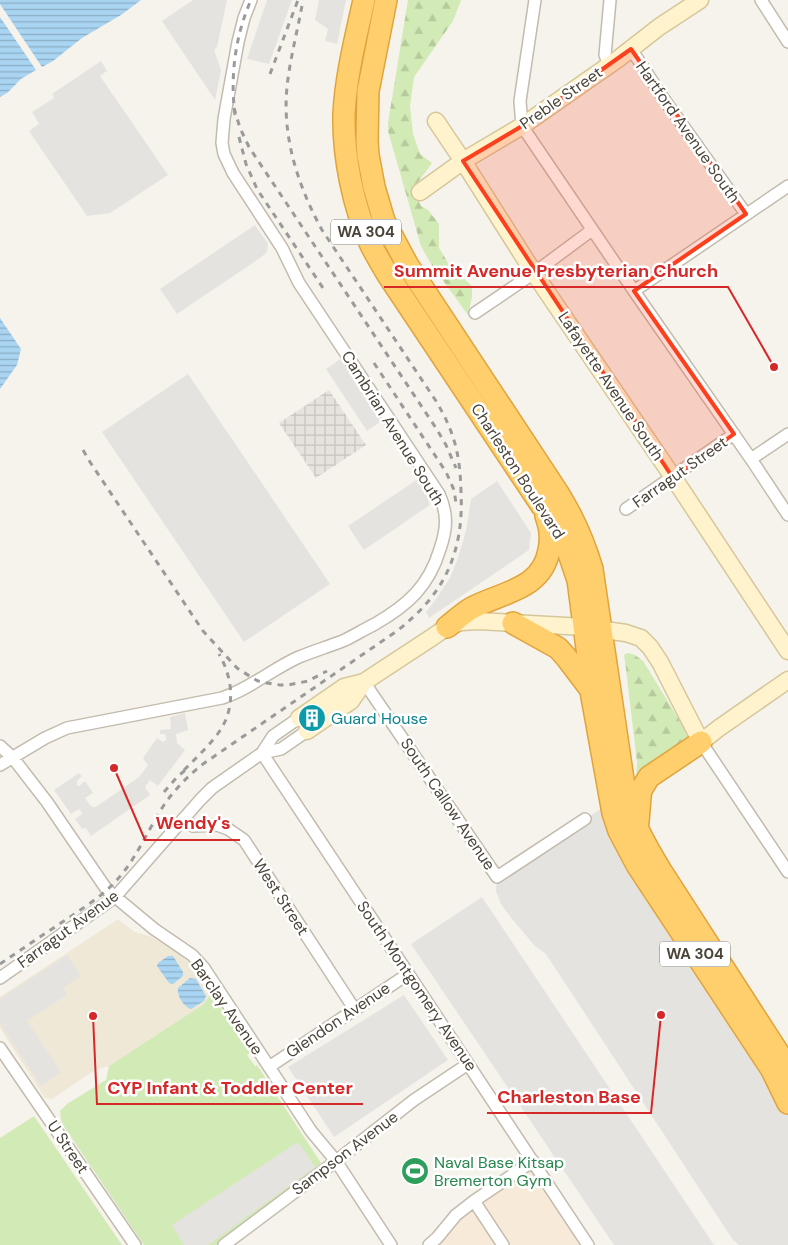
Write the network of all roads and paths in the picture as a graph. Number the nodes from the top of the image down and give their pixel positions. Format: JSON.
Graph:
{"nodes":[{"id":1,"x":251,"y":0,"type":"edge"},
{"id":2,"x":364,"y":0,"type":"edge"},
{"id":3,"x":386,"y":0,"type":"edge"},
{"id":4,"x":535,"y":0,"type":"edge"},
{"id":5,"x":610,"y":0,"type":"edge"},
{"id":6,"x":700,"y":0,"type":"edge"},
{"id":7,"x":761,"y":0,"type":"edge"},
{"id":8,"x":788,"y":42,"type":"edge"},
{"id":9,"x":631,"y":49,"type":"junction"},
{"id":10,"x":609,"y":65,"type":"junction"},
{"id":11,"x":436,"y":121,"type":"dead end"},
{"id":12,"x":522,"y":126,"type":"junction"},
{"id":13,"x":463,"y":161,"type":"junction"},
{"id":14,"x":788,"y":186,"type":"edge"},
{"id":15,"x":420,"y":192,"type":"dead end"},
{"id":16,"x":746,"y":214,"type":"junction"},
{"id":17,"x":592,"y":230,"type":"junction"},
{"id":18,"x":534,"y":273,"type":"junction"},
{"id":19,"x":634,"y":291,"type":"junction"},
{"id":20,"x":476,"y":313,"type":"dead end"},
{"id":21,"x":734,"y":434,"type":"junction"},
{"id":22,"x":788,"y":434,"type":"edge"},
{"id":23,"x":751,"y":459,"type":"junction"},
{"id":24,"x":673,"y":478,"type":"junction"},
{"id":25,"x":542,"y":506,"type":"junction"},
{"id":26,"x":626,"y":510,"type":"dead end"},
{"id":27,"x":788,"y":515,"type":"edge"},
{"id":28,"x":513,"y":623,"type":"junction"},
{"id":29,"x":447,"y":627,"type":"junction"},
{"id":30,"x":593,"y":628,"type":"junction"},
{"id":31,"x":788,"y":651,"type":"edge"},
{"id":32,"x":788,"y":680,"type":"edge"},
{"id":33,"x":364,"y":682,"type":"junction"},
{"id":34,"x":591,"y":691,"type":"junction"},
{"id":35,"x":303,"y":724,"type":"joint"},
{"id":36,"x":701,"y":742,"type":"junction"},
{"id":37,"x":0,"y":746,"type":"edge"},
{"id":38,"x":262,"y":753,"type":"junction"},
{"id":39,"x":13,"y":758,"type":"junction"},
{"id":40,"x":0,"y":765,"type":"edge"},
{"id":41,"x":184,"y":819,"type":"junction"},
{"id":42,"x":585,"y":819,"type":"dead end"},
{"id":43,"x":638,"y":830,"type":"junction"},
{"id":44,"x":788,"y":872,"type":"edge"},
{"id":45,"x":115,"y":897,"type":"junction"},
{"id":46,"x":408,"y":974,"type":"junction"},
{"id":47,"x":0,"y":978,"type":"edge"},
{"id":48,"x":355,"y":1010,"type":"junction"},
{"id":49,"x":0,"y":1048,"type":"edge"},
{"id":50,"x":468,"y":1064,"type":"junction"},
{"id":51,"x":269,"y":1067,"type":"junction"},
{"id":52,"x":788,"y":1068,"type":"edge"},
{"id":53,"x":788,"y":1103,"type":"edge"},
{"id":54,"x":336,"y":1161,"type":"junction"},
{"id":55,"x":533,"y":1161,"type":"junction"},
{"id":56,"x":474,"y":1201,"type":"junction"},
{"id":57,"x":135,"y":1245,"type":"edge"},
{"id":58,"x":224,"y":1245,"type":"edge"},
{"id":59,"x":391,"y":1245,"type":"edge"},
{"id":60,"x":429,"y":1245,"type":"edge"},
{"id":61,"x":503,"y":1245,"type":"edge"},
{"id":62,"x":588,"y":1245,"type":"edge"}],
"edges":[{"from":1,"to":39,"type":"street","name":"Cambrian Avenue South"},
{"from":2,"to":25,"type":"highway","name":"Charleston Boulevard","number":"WA 304"},
{"from":3,"to":30,"type":"highway","name":"Charleston Boulevard","number":"WA 304"},
{"from":4,"to":12,"type":"street"},
{"from":5,"to":10,"type":"street","name":"Hartford Avenue South"},
{"from":6,"to":9,"type":"street","name":"Preble Street"},
{"from":7,"to":8,"type":"street"},
{"from":9,"to":10,"type":"street","name":"Preble Street"},
{"from":9,"to":16,"type":"street","name":"Hartford Avenue South"},
{"from":10,"to":12,"type":"street","name":"Preble Street"},
{"from":11,"to":13,"type":"street","name":"Lafayette Avenue South"},
{"from":12,"to":13,"type":"street","name":"Preble Street"},
{"from":12,"to":17,"type":"street"},
{"from":13,"to":15,"type":"street","name":"Preble Street"},
{"from":13,"to":18,"type":"street","name":"Lafayette Avenue South"},
{"from":14,"to":16,"type":"street"},
{"from":16,"to":19,"type":"street"},
{"from":17,"to":18,"type":"street"},
{"from":17,"to":19,"type":"street"},
{"from":18,"to":20,"type":"street"},
{"from":18,"to":24,"type":"street","name":"Lafayette Avenue South"},
{"from":19,"to":21,"type":"street"},
{"from":21,"to":23,"type":"street"},
{"from":21,"to":24,"type":"street","name":"Farragut Street"},
{"from":22,"to":23,"type":"street","name":"Farragut Street"},
{"from":23,"to":27,"type":"street"},
{"from":24,"to":26,"type":"street","name":"Farragut Street"},
{"from":24,"to":31,"type":"street","name":"Lafayette Avenue South"},
{"from":25,"to":29,"type":"highway"},
{"from":25,"to":30,"type":"highway","name":"Charleston Boulevard","number":"WA 304"},
{"from":28,"to":29,"type":"street","name":"Farragut Avenue"},
{"from":28,"to":30,"type":"street","name":"Farragut Avenue"},
{"from":28,"to":34,"type":"highway"},
{"from":29,"to":33,"type":"street","name":"Farragut Avenue"},
{"from":30,"to":34,"type":"highway","name":"Charleston Boulevard","number":"WA 304"},
{"from":30,"to":36,"type":"street"},
{"from":30,"to":43,"type":"highway","name":"Charleston Boulevard","number":"WA 304"},
{"from":32,"to":36,"type":"street"},
{"from":33,"to":35,"type":"street","name":"Farragut Avenue"},
{"from":33,"to":42,"type":"street","name":"South Callow Avenue"},
{"from":34,"to":53,"type":"highway","name":"Charleston Boulevard","number":"WA 304"},
{"from":35,"to":38,"type":"street","name":"Farragut Avenue"},
{"from":36,"to":43,"type":"highway"},
{"from":36,"to":44,"type":"street"},
{"from":37,"to":39,"type":"street","name":"Barclay Avenue"},
{"from":38,"to":41,"type":"street","name":"Farragut Avenue"},
{"from":38,"to":46,"type":"street","name":"South Montgomery Avenue"},
{"from":39,"to":40,"type":"street","name":"Cambrian Avenue South"},
{"from":39,"to":45,"type":"street","name":"Barclay Avenue"},
{"from":41,"to":45,"type":"street","name":"Farragut Avenue"},
{"from":41,"to":48,"type":"street","name":"West Street"},
{"from":43,"to":52,"type":"highway","name":"Charleston Boulevard","number":"WA 304"},
{"from":45,"to":47,"type":"street","name":"Farragut Avenue"},
{"from":45,"to":51,"type":"street","name":"Barclay Avenue"},
{"from":46,"to":48,"type":"street","name":"Glendon Avenue"},
{"from":46,"to":50,"type":"street","name":"South Montgomery Avenue"},
{"from":48,"to":51,"type":"street","name":"Glendon Avenue"},
{"from":49,"to":57,"type":"street","name":"U Street"},
{"from":50,"to":54,"type":"street","name":"Sampson Avenue"},
{"from":50,"to":55,"type":"street","name":"South Montgomery Avenue"},
{"from":51,"to":54,"type":"street","name":"Barclay Avenue"},
{"from":54,"to":58,"type":"street","name":"Sampson Avenue"},
{"from":54,"to":59,"type":"street","name":"Barclay Avenue"},
{"from":55,"to":56,"type":"street"},
{"from":55,"to":62,"type":"street","name":"South Montgomery Avenue"},
{"from":56,"to":60,"type":"street"},
{"from":56,"to":61,"type":"street"}]}
